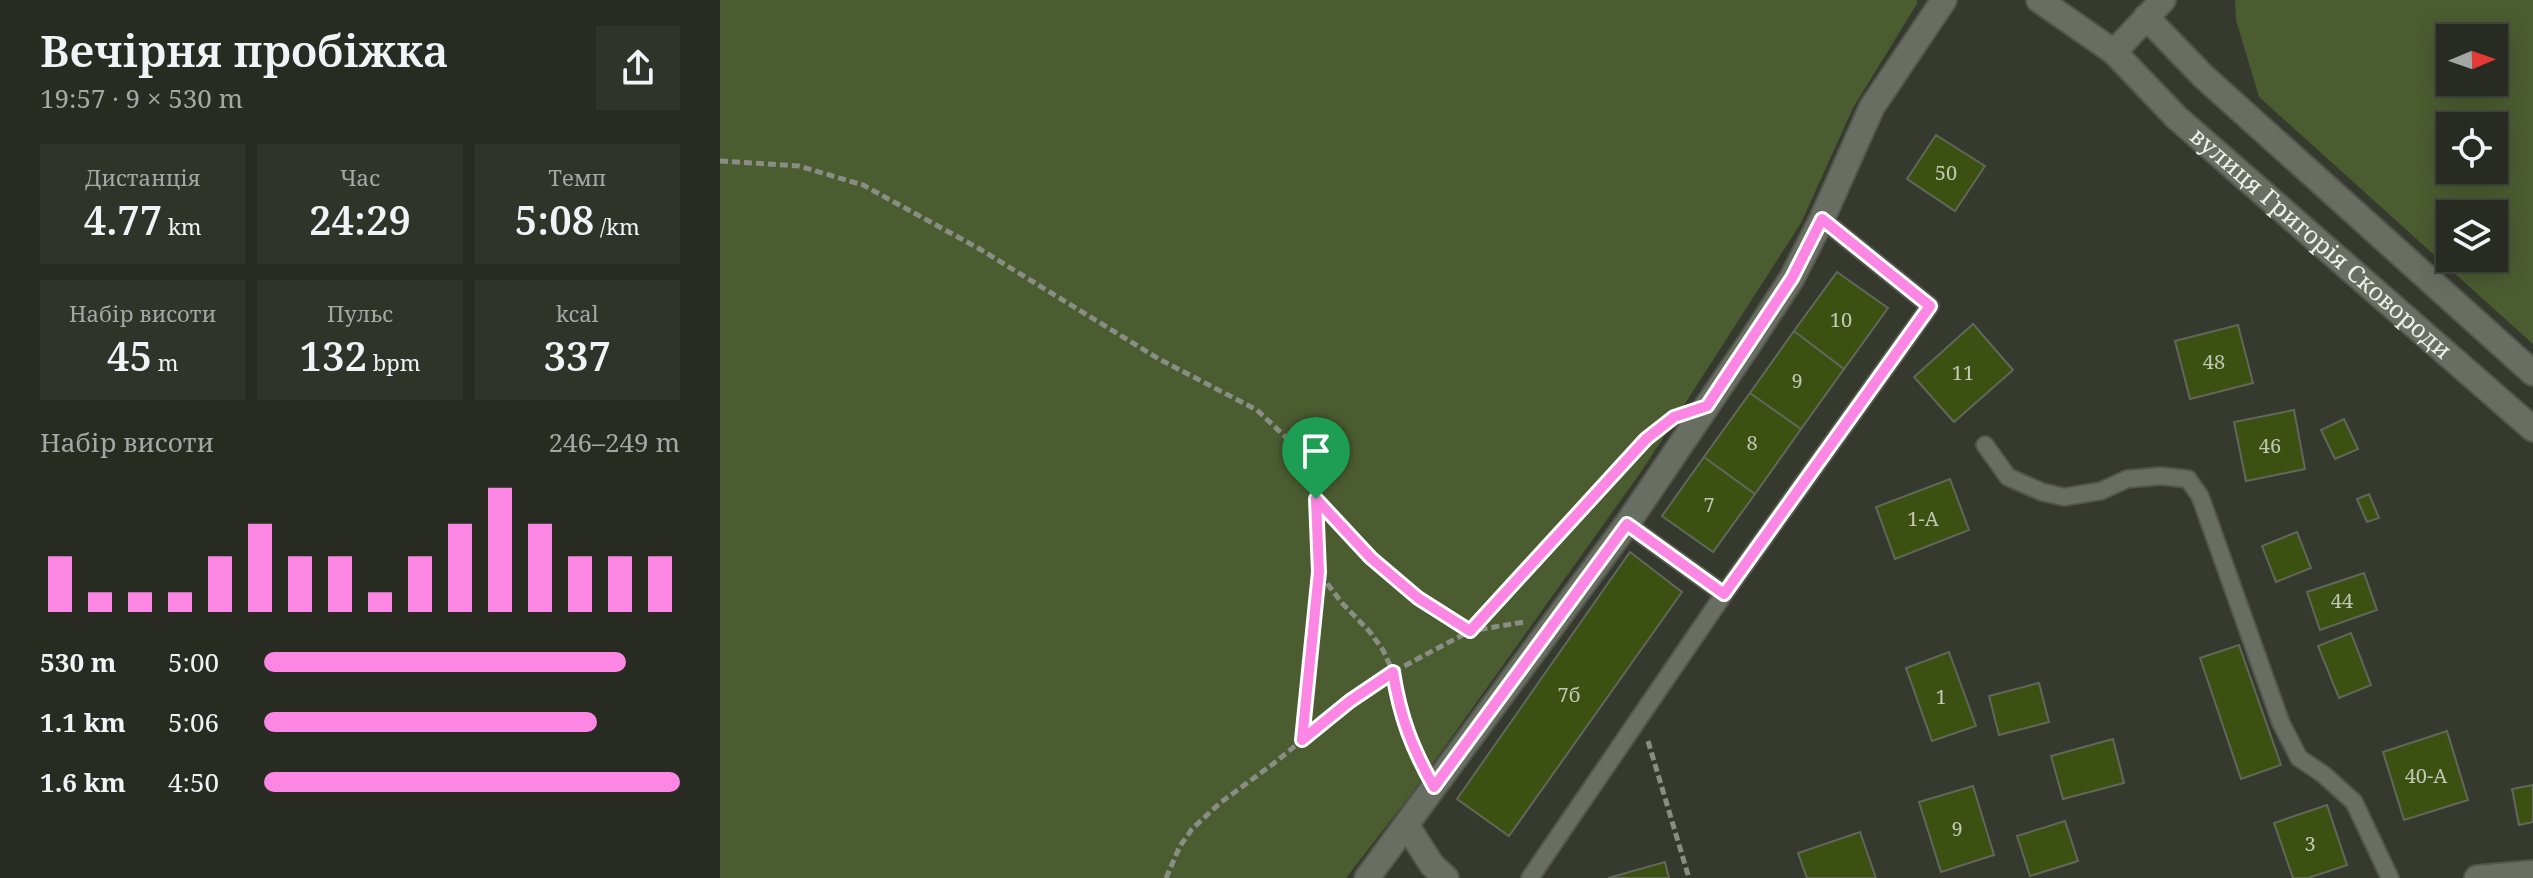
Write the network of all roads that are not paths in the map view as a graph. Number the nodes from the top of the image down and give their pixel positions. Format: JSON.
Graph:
{"nodes":[{"id":1,"x":1944,"y":0,"type":"edge"},
{"id":2,"x":2039,"y":0,"type":"edge"},
{"id":3,"x":2154,"y":9,"type":"edge"},
{"id":4,"x":2114,"y":52,"type":"junction"},
{"id":5,"x":1822,"y":219,"type":"junction"},
{"id":6,"x":2533,"y":373,"type":"edge"},
{"id":7,"x":2533,"y":429,"type":"edge"},
{"id":8,"x":1985,"y":445,"type":"dead end"},
{"id":9,"x":1627,"y":524,"type":"junction"},
{"id":10,"x":1724,"y":594,"type":"junction"},
{"id":11,"x":1407,"y":826,"type":"junction"},
{"id":12,"x":2533,"y":873,"type":"edge"},
{"id":13,"x":1367,"y":878,"type":"edge"},
{"id":14,"x":1446,"y":878,"type":"edge"},
{"id":15,"x":1530,"y":878,"type":"edge"},
{"id":16,"x":2390,"y":878,"type":"edge"},
{"id":17,"x":2477,"y":878,"type":"edge"}],
"edges":[{"from":1,"to":5,"type":"street"},
{"from":2,"to":4,"type":"street","name":"вулиця Григорія Сковороди"},
{"from":3,"to":4,"type":"street"},
{"from":3,"to":6,"type":"street","name":"вулиця Григорія Сковороди"},
{"from":4,"to":7,"type":"street","name":"вулиця Григорія Сковороди"},
{"from":5,"to":9,"type":"street"},
{"from":5,"to":10,"type":"lane"},
{"from":8,"to":16,"type":"lane"},
{"from":9,"to":10,"type":"lane"},
{"from":9,"to":11,"type":"street"},
{"from":10,"to":15,"type":"lane"},
{"from":11,"to":13,"type":"street"},
{"from":11,"to":14,"type":"street"},
{"from":12,"to":17,"type":"street"}]}
